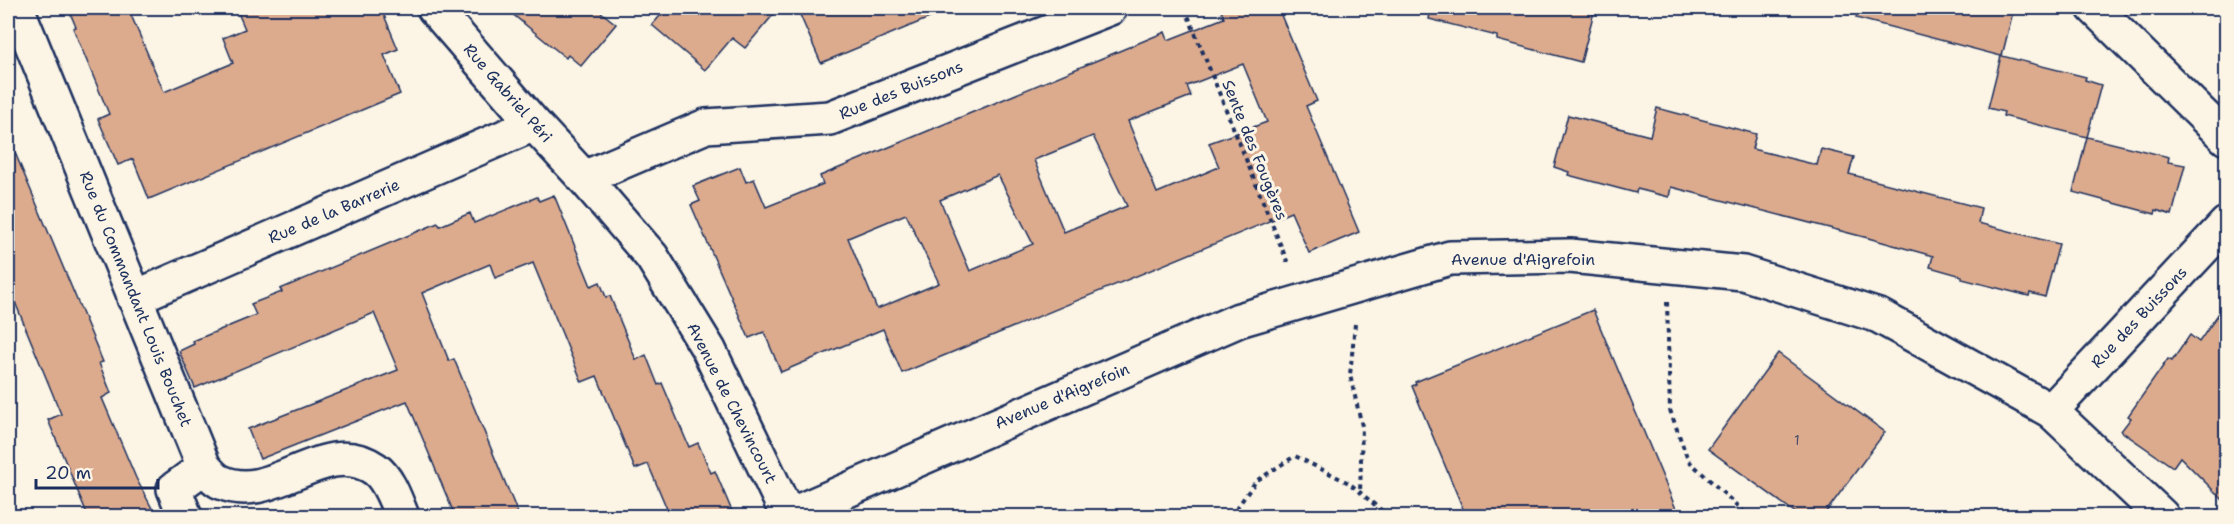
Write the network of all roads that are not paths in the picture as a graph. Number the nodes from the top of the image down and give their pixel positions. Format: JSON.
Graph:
{"nodes":[{"id":1,"x":17,"y":8,"type":"edge"},
{"id":2,"x":434,"y":8,"type":"edge"},
{"id":3,"x":1110,"y":8,"type":"edge"},
{"id":4,"x":2094,"y":8,"type":"edge"},
{"id":5,"x":534,"y":124,"type":"junction"},
{"id":6,"x":2226,"y":138,"type":"edge"},
{"id":7,"x":584,"y":178,"type":"junction"},
{"id":8,"x":2226,"y":224,"type":"edge"},
{"id":9,"x":134,"y":298,"type":"junction"},
{"id":10,"x":2051,"y":411,"type":"junction"},
{"id":11,"x":204,"y":467,"type":"junction"},
{"id":12,"x":185,"y":516,"type":"edge"},
{"id":13,"x":402,"y":516,"type":"edge"},
{"id":14,"x":788,"y":516,"type":"edge"},
{"id":15,"x":2162,"y":516,"type":"edge"}],
"edges":[{"from":1,"to":9,"type":"street","name":"Rue du Commandant Louis Bouchet"},
{"from":2,"to":5,"type":"street","name":"Rue Gabriel Péri"},
{"from":3,"to":7,"type":"street","name":"Rue des Buissons"},
{"from":4,"to":6,"type":"street"},
{"from":5,"to":7,"type":"street","name":"Rue Gabriel Péri"},
{"from":5,"to":9,"type":"street","name":"Rue de la Barrerie"},
{"from":7,"to":14,"type":"street","name":"Avenue de Chevincourt"},
{"from":8,"to":10,"type":"street","name":"Rue des Buissons"},
{"from":9,"to":11,"type":"street","name":"Rue du Commandant Louis Bouchet"},
{"from":10,"to":14,"type":"street","name":"Avenue d'Aigrefoin"},
{"from":10,"to":15,"type":"street","name":"Avenue d'Aigrefoin"},
{"from":11,"to":12,"type":"street"},
{"from":11,"to":13,"type":"street"}]}
